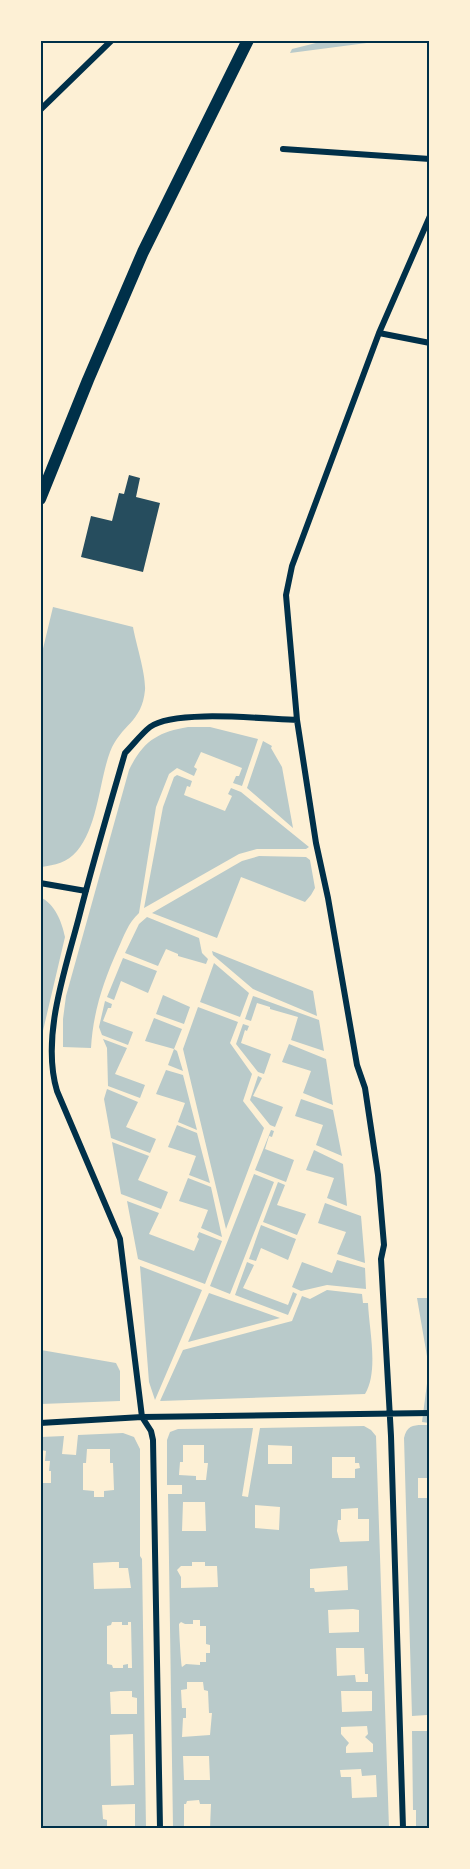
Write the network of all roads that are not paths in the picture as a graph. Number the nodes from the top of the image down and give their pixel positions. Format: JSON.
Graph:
{"nodes":[{"id":1,"x":112,"y":40,"type":"edge"},
{"id":2,"x":248,"y":40,"type":"edge"},
{"id":3,"x":40,"y":110,"type":"edge"},
{"id":4,"x":284,"y":149,"type":"dead end"},
{"id":5,"x":429,"y":159,"type":"edge"},
{"id":6,"x":429,"y":216,"type":"edge"},
{"id":7,"x":380,"y":333,"type":"junction"},
{"id":8,"x":429,"y":343,"type":"edge"},
{"id":9,"x":41,"y":501,"type":"edge"},
{"id":10,"x":297,"y":720,"type":"junction"},
{"id":11,"x":40,"y":883,"type":"edge"},
{"id":12,"x":86,"y":891,"type":"junction"},
{"id":13,"x":389,"y":1413,"type":"junction"},
{"id":14,"x":429,"y":1413,"type":"edge"},
{"id":15,"x":142,"y":1417,"type":"junction"},
{"id":16,"x":40,"y":1423,"type":"edge"},
{"id":17,"x":160,"y":1828,"type":"edge"},
{"id":18,"x":403,"y":1828,"type":"edge"}],
"edges":[{"from":1,"to":3,"type":"street"},
{"from":2,"to":9,"type":"main road"},
{"from":4,"to":5,"type":"street"},
{"from":6,"to":7,"type":"street"},
{"from":7,"to":8,"type":"street"},
{"from":7,"to":10,"type":"street"},
{"from":10,"to":12,"type":"street"},
{"from":10,"to":13,"type":"street"},
{"from":11,"to":12,"type":"street"},
{"from":12,"to":15,"type":"street"},
{"from":13,"to":14,"type":"street"},
{"from":13,"to":15,"type":"street"},
{"from":13,"to":18,"type":"street"},
{"from":15,"to":16,"type":"street"},
{"from":15,"to":17,"type":"street"}]}
